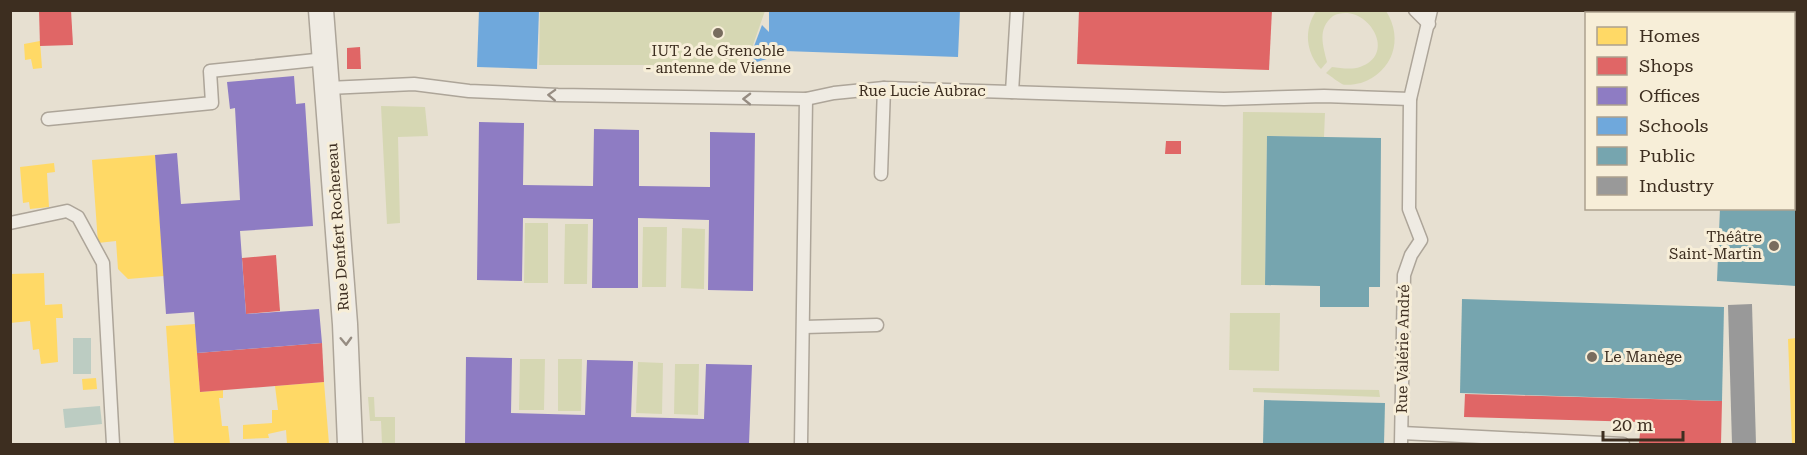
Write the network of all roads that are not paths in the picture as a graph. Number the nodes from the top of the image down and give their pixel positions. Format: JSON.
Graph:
{"nodes":[{"id":1,"x":321,"y":10,"type":"edge"},
{"id":2,"x":1017,"y":10,"type":"edge"},
{"id":3,"x":1415,"y":10,"type":"edge"},
{"id":4,"x":1431,"y":10,"type":"edge"},
{"id":5,"x":1429,"y":24,"type":"junction"},
{"id":6,"x":325,"y":59,"type":"junction"},
{"id":7,"x":439,"y":73,"type":"dead end"},
{"id":8,"x":439,"y":87,"type":"junction"},
{"id":9,"x":328,"y":88,"type":"junction"},
{"id":10,"x":884,"y":88,"type":"junction"},
{"id":11,"x":1012,"y":92,"type":"junction"},
{"id":12,"x":806,"y":99,"type":"junction"},
{"id":13,"x":1410,"y":99,"type":"junction"},
{"id":14,"x":48,"y":119,"type":"dead end"},
{"id":15,"x":881,"y":174,"type":"dead end"},
{"id":16,"x":10,"y":223,"type":"edge"},
{"id":17,"x":877,"y":325,"type":"dead end"},
{"id":18,"x":804,"y":327,"type":"junction"},
{"id":19,"x":1402,"y":439,"type":"edge"},
{"id":20,"x":113,"y":444,"type":"edge"},
{"id":21,"x":350,"y":444,"type":"edge"},
{"id":22,"x":801,"y":444,"type":"edge"},
{"id":23,"x":1623,"y":444,"type":"edge"}],
"edges":[{"from":1,"to":6,"type":"street","name":"Rue Denfert Rochereau"},
{"from":2,"to":11,"type":"lane"},
{"from":3,"to":5,"type":"lane"},
{"from":4,"to":5,"type":"lane","name":"Rue Valérie André"},
{"from":5,"to":13,"type":"lane","name":"Rue Valérie André"},
{"from":6,"to":9,"type":"street","name":"Rue Denfert Rochereau"},
{"from":6,"to":14,"type":"lane"},
{"from":7,"to":8,"type":"lane"},
{"from":8,"to":9,"type":"lane","name":"Rue Lucie Aubrac"},
{"from":12,"to":8,"type":"lane","name":"Rue Lucie Aubrac","one_way":true},
{"from":9,"to":21,"type":"street","name":"Rue Denfert Rochereau","one_way":true},
{"from":10,"to":11,"type":"lane","name":"Rue Lucie Aubrac"},
{"from":10,"to":12,"type":"lane","name":"Rue Lucie Aubrac"},
{"from":10,"to":15,"type":"lane"},
{"from":11,"to":13,"type":"lane","name":"Rue Lucie Aubrac"},
{"from":12,"to":18,"type":"lane"},
{"from":13,"to":19,"type":"lane","name":"Rue Valérie André"},
{"from":16,"to":20,"type":"lane"},
{"from":17,"to":18,"type":"lane"},
{"from":18,"to":22,"type":"lane"},
{"from":19,"to":23,"type":"lane"}]}
